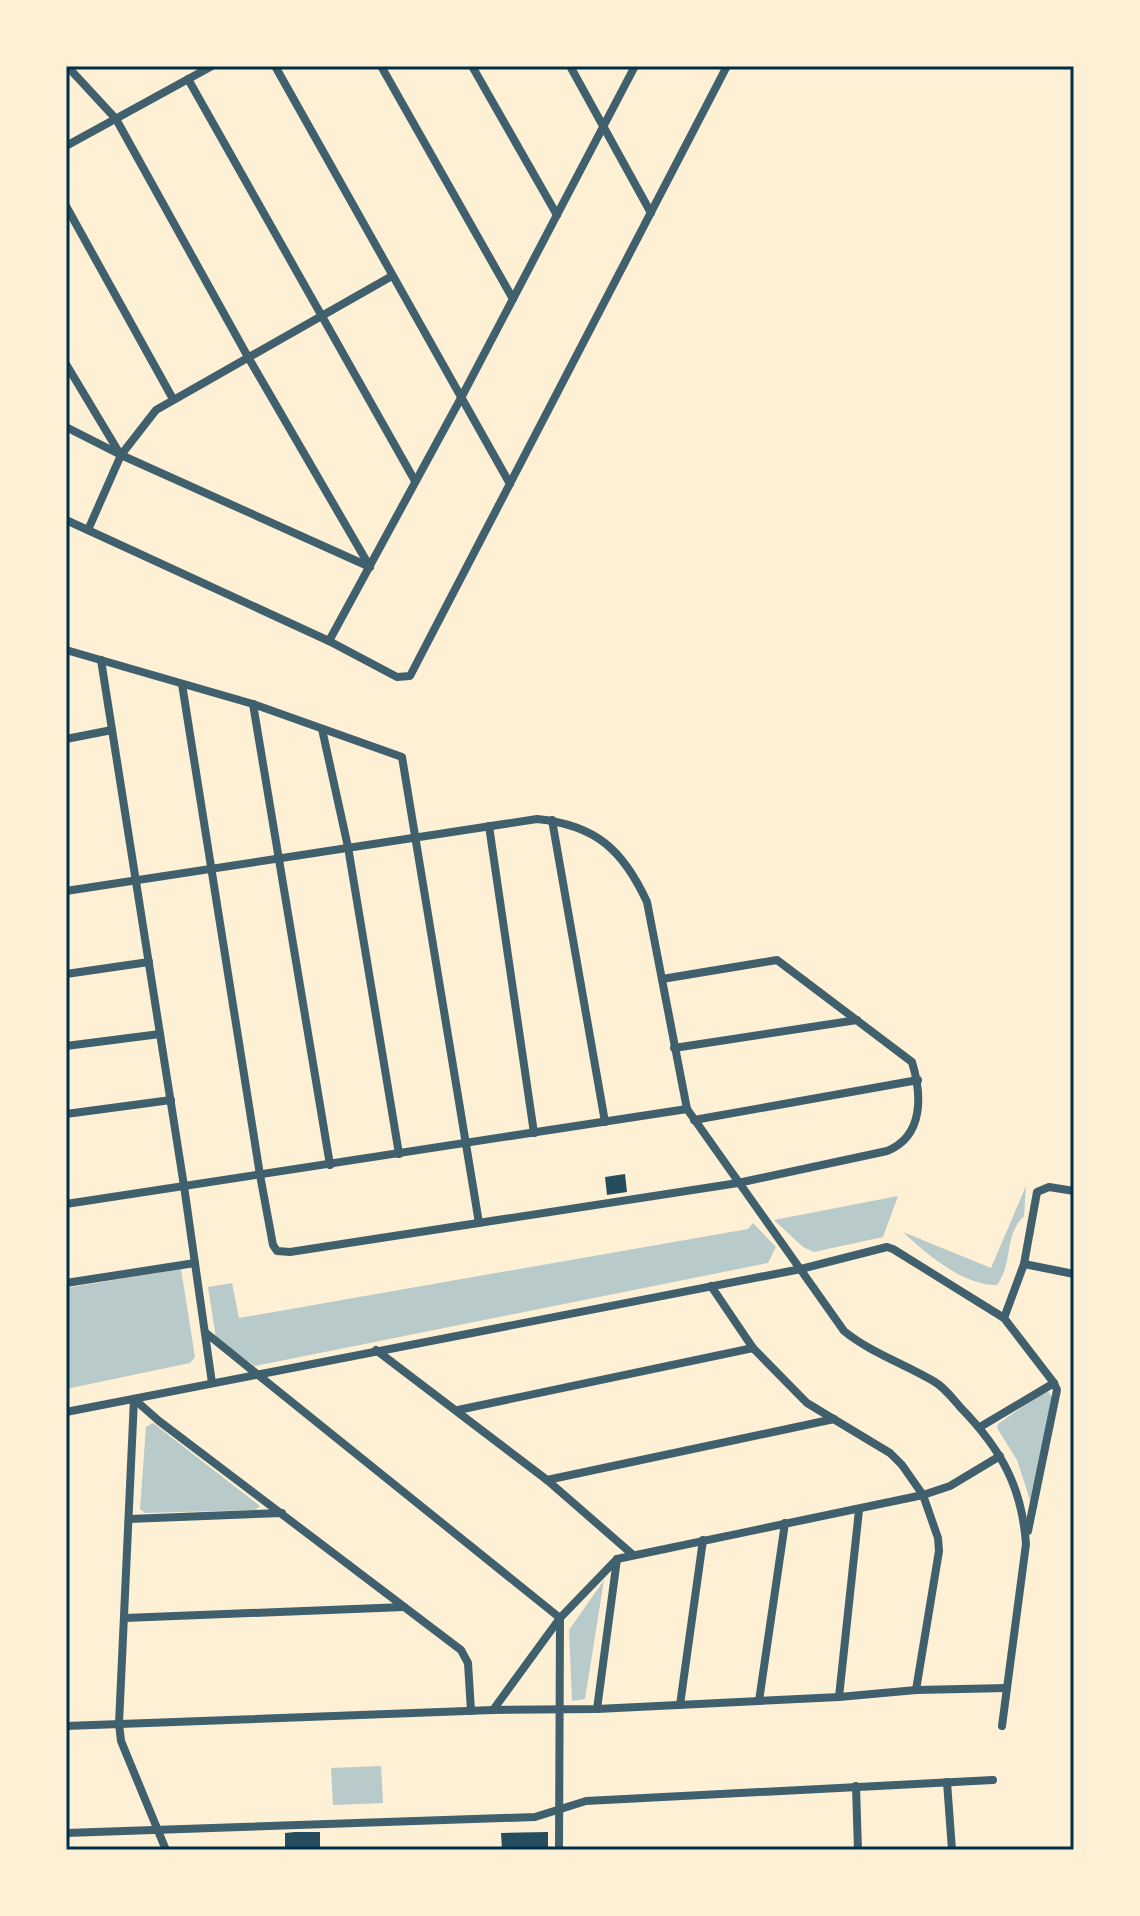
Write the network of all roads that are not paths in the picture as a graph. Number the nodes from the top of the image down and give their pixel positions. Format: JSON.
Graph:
{"nodes":[{"id":1,"x":67,"y":66,"type":"edge"},
{"id":2,"x":212,"y":66,"type":"edge"},
{"id":3,"x":275,"y":66,"type":"edge"},
{"id":4,"x":381,"y":66,"type":"edge"},
{"id":5,"x":570,"y":66,"type":"edge"},
{"id":6,"x":635,"y":66,"type":"edge"},
{"id":7,"x":727,"y":66,"type":"edge"},
{"id":8,"x":476,"y":67,"type":"edge"},
{"id":9,"x":188,"y":79,"type":"junction"},
{"id":10,"x":116,"y":119,"type":"junction"},
{"id":11,"x":604,"y":125,"type":"junction"},
{"id":12,"x":66,"y":146,"type":"edge"},
{"id":13,"x":66,"y":206,"type":"edge"},
{"id":14,"x":651,"y":213,"type":"junction"},
{"id":15,"x":557,"y":215,"type":"junction"},
{"id":16,"x":392,"y":276,"type":"junction"},
{"id":17,"x":513,"y":299,"type":"junction"},
{"id":18,"x":322,"y":316,"type":"junction"},
{"id":19,"x":248,"y":357,"type":"junction"},
{"id":20,"x":66,"y":364,"type":"edge"},
{"id":21,"x":461,"y":398,"type":"junction"},
{"id":22,"x":173,"y":399,"type":"junction"},
{"id":23,"x":66,"y":427,"type":"edge"},
{"id":24,"x":121,"y":455,"type":"junction"},
{"id":25,"x":415,"y":481,"type":"junction"},
{"id":26,"x":510,"y":484,"type":"junction"},
{"id":27,"x":66,"y":520,"type":"edge"},
{"id":28,"x":88,"y":530,"type":"junction"},
{"id":29,"x":370,"y":567,"type":"junction"},
{"id":30,"x":329,"y":641,"type":"junction"},
{"id":31,"x":66,"y":650,"type":"edge"},
{"id":32,"x":101,"y":660,"type":"junction"},
{"id":33,"x":182,"y":684,"type":"junction"},
{"id":34,"x":253,"y":704,"type":"junction"},
{"id":35,"x":322,"y":729,"type":"junction"},
{"id":36,"x":112,"y":730,"type":"junction"},
{"id":37,"x":66,"y":739,"type":"edge"},
{"id":38,"x":552,"y":820,"type":"junction"},
{"id":39,"x":489,"y":826,"type":"junction"},
{"id":40,"x":414,"y":837,"type":"junction"},
{"id":41,"x":348,"y":847,"type":"junction"},
{"id":42,"x":277,"y":858,"type":"junction"},
{"id":43,"x":210,"y":868,"type":"junction"},
{"id":44,"x":136,"y":880,"type":"junction"},
{"id":45,"x":66,"y":891,"type":"edge"},
{"id":46,"x":149,"y":962,"type":"junction"},
{"id":47,"x":66,"y":974,"type":"edge"},
{"id":48,"x":662,"y":979,"type":"junction"},
{"id":49,"x":857,"y":1020,"type":"junction"},
{"id":50,"x":160,"y":1034,"type":"junction"},
{"id":51,"x":66,"y":1046,"type":"edge"},
{"id":52,"x":674,"y":1048,"type":"junction"},
{"id":53,"x":918,"y":1080,"type":"junction"},
{"id":54,"x":171,"y":1100,"type":"junction"},
{"id":55,"x":687,"y":1109,"type":"junction"},
{"id":56,"x":66,"y":1114,"type":"edge"},
{"id":57,"x":694,"y":1120,"type":"junction"},
{"id":58,"x":605,"y":1122,"type":"junction"},
{"id":59,"x":534,"y":1133,"type":"junction"},
{"id":60,"x":466,"y":1143,"type":"junction"},
{"id":61,"x":399,"y":1154,"type":"junction"},
{"id":62,"x":330,"y":1165,"type":"junction"},
{"id":63,"x":260,"y":1175,"type":"junction"},
{"id":64,"x":738,"y":1183,"type":"junction"},
{"id":65,"x":184,"y":1186,"type":"junction"},
{"id":66,"x":1074,"y":1191,"type":"edge"},
{"id":67,"x":66,"y":1204,"type":"edge"},
{"id":68,"x":479,"y":1223,"type":"junction"},
{"id":69,"x":195,"y":1263,"type":"junction"},
{"id":70,"x":1024,"y":1264,"type":"junction"},
{"id":71,"x":801,"y":1269,"type":"junction"},
{"id":72,"x":1074,"y":1274,"type":"edge"},
{"id":73,"x":66,"y":1283,"type":"edge"},
{"id":74,"x":711,"y":1286,"type":"junction"},
{"id":75,"x":1004,"y":1318,"type":"junction"},
{"id":76,"x":205,"y":1333,"type":"junction"},
{"id":77,"x":753,"y":1348,"type":"junction"},
{"id":78,"x":376,"y":1350,"type":"junction"},
{"id":79,"x":254,"y":1374,"type":"junction"},
{"id":80,"x":212,"y":1383,"type":"junction"},
{"id":81,"x":1054,"y":1383,"type":"junction"},
{"id":82,"x":134,"y":1399,"type":"junction"},
{"id":83,"x":458,"y":1410,"type":"junction"},
{"id":84,"x":66,"y":1412,"type":"edge"},
{"id":85,"x":834,"y":1419,"type":"junction"},
{"id":86,"x":980,"y":1427,"type":"junction"},
{"id":87,"x":1000,"y":1456,"type":"junction"},
{"id":88,"x":547,"y":1480,"type":"junction"},
{"id":89,"x":923,"y":1495,"type":"junction"},
{"id":90,"x":859,"y":1510,"type":"junction"},
{"id":91,"x":282,"y":1513,"type":"junction"},
{"id":92,"x":129,"y":1519,"type":"junction"},
{"id":93,"x":785,"y":1523,"type":"junction"},
{"id":94,"x":703,"y":1540,"type":"junction"},
{"id":95,"x":1026,"y":1544,"type":"junction"},
{"id":96,"x":632,"y":1554,"type":"junction"},
{"id":97,"x":617,"y":1559,"type":"junction"},
{"id":98,"x":405,"y":1607,"type":"junction"},
{"id":99,"x":125,"y":1618,"type":"junction"},
{"id":100,"x":560,"y":1618,"type":"junction"},
{"id":101,"x":1007,"y":1688,"type":"junction"},
{"id":102,"x":916,"y":1690,"type":"junction"},
{"id":103,"x":839,"y":1697,"type":"junction"},
{"id":104,"x":759,"y":1701,"type":"junction"},
{"id":105,"x":680,"y":1705,"type":"junction"},
{"id":106,"x":597,"y":1709,"type":"junction"},
{"id":107,"x":493,"y":1710,"type":"junction"},
{"id":108,"x":562,"y":1710,"type":"junction"},
{"id":109,"x":471,"y":1711,"type":"junction"},
{"id":110,"x":119,"y":1724,"type":"junction"},
{"id":111,"x":66,"y":1726,"type":"edge"},
{"id":112,"x":1002,"y":1726,"type":"dead end"},
{"id":113,"x":993,"y":1780,"type":"dead end"},
{"id":114,"x":947,"y":1782,"type":"junction"},
{"id":115,"x":856,"y":1786,"type":"junction"},
{"id":116,"x":560,"y":1809,"type":"junction"},
{"id":117,"x":158,"y":1830,"type":"junction"},
{"id":118,"x":66,"y":1833,"type":"edge"},
{"id":119,"x":166,"y":1850,"type":"edge"},
{"id":120,"x":559,"y":1850,"type":"edge"},
{"id":121,"x":858,"y":1850,"type":"edge"},
{"id":122,"x":952,"y":1850,"type":"edge"}],
"edges":[{"from":1,"to":10,"type":"street"},
{"from":2,"to":9,"type":"street"},
{"from":3,"to":16,"type":"street"},
{"from":4,"to":17,"type":"street"},
{"from":5,"to":11,"type":"street"},
{"from":6,"to":11,"type":"street"},
{"from":7,"to":14,"type":"street"},
{"from":8,"to":15,"type":"street"},
{"from":9,"to":10,"type":"street"},
{"from":9,"to":18,"type":"street"},
{"from":10,"to":12,"type":"street"},
{"from":10,"to":19,"type":"street"},
{"from":11,"to":14,"type":"street"},
{"from":11,"to":15,"type":"street"},
{"from":13,"to":22,"type":"street"},
{"from":14,"to":26,"type":"street"},
{"from":15,"to":17,"type":"street"},
{"from":16,"to":18,"type":"street"},
{"from":16,"to":21,"type":"street"},
{"from":17,"to":21,"type":"street"},
{"from":18,"to":19,"type":"street"},
{"from":18,"to":25,"type":"street"},
{"from":19,"to":22,"type":"street"},
{"from":19,"to":29,"type":"street"},
{"from":20,"to":24,"type":"street"},
{"from":21,"to":25,"type":"street"},
{"from":21,"to":26,"type":"street"},
{"from":22,"to":24,"type":"street"},
{"from":23,"to":24,"type":"street"},
{"from":24,"to":28,"type":"street"},
{"from":24,"to":29,"type":"street"},
{"from":25,"to":29,"type":"street"},
{"from":26,"to":30,"type":"street"},
{"from":27,"to":28,"type":"street"},
{"from":28,"to":30,"type":"street"},
{"from":29,"to":30,"type":"street"},
{"from":31,"to":32,"type":"street"},
{"from":32,"to":33,"type":"street"},
{"from":32,"to":36,"type":"street"},
{"from":33,"to":34,"type":"street"},
{"from":33,"to":43,"type":"street"},
{"from":34,"to":35,"type":"street"},
{"from":34,"to":42,"type":"street"},
{"from":35,"to":40,"type":"street"},
{"from":35,"to":41,"type":"street"},
{"from":36,"to":37,"type":"street"},
{"from":36,"to":44,"type":"street"},
{"from":38,"to":39,"type":"street"},
{"from":38,"to":48,"type":"street"},
{"from":38,"to":58,"type":"street"},
{"from":39,"to":40,"type":"street"},
{"from":39,"to":59,"type":"street"},
{"from":40,"to":41,"type":"street"},
{"from":40,"to":60,"type":"street"},
{"from":41,"to":42,"type":"street"},
{"from":41,"to":61,"type":"street"},
{"from":42,"to":43,"type":"street"},
{"from":42,"to":62,"type":"street"},
{"from":43,"to":44,"type":"street"},
{"from":43,"to":63,"type":"street"},
{"from":44,"to":45,"type":"street"},
{"from":44,"to":46,"type":"street"},
{"from":46,"to":47,"type":"street"},
{"from":46,"to":50,"type":"street"},
{"from":48,"to":49,"type":"street"},
{"from":48,"to":52,"type":"street"},
{"from":49,"to":52,"type":"street"},
{"from":49,"to":53,"type":"street"},
{"from":50,"to":51,"type":"street"},
{"from":50,"to":54,"type":"street"},
{"from":52,"to":55,"type":"street"},
{"from":53,"to":57,"type":"street"},
{"from":53,"to":64,"type":"street"},
{"from":54,"to":56,"type":"street"},
{"from":54,"to":65,"type":"street"},
{"from":55,"to":57,"type":"street"},
{"from":55,"to":58,"type":"street"},
{"from":57,"to":64,"type":"street"},
{"from":58,"to":59,"type":"street"},
{"from":59,"to":60,"type":"street"},
{"from":60,"to":61,"type":"street"},
{"from":60,"to":68,"type":"street"},
{"from":61,"to":62,"type":"street"},
{"from":62,"to":63,"type":"street"},
{"from":63,"to":65,"type":"street"},
{"from":63,"to":68,"type":"street"},
{"from":64,"to":68,"type":"street"},
{"from":64,"to":71,"type":"street"},
{"from":65,"to":67,"type":"street"},
{"from":65,"to":69,"type":"street"},
{"from":66,"to":70,"type":"street"},
{"from":69,"to":73,"type":"street"},
{"from":69,"to":76,"type":"street"},
{"from":70,"to":72,"type":"street"},
{"from":70,"to":75,"type":"street"},
{"from":71,"to":74,"type":"street"},
{"from":71,"to":75,"type":"street"},
{"from":71,"to":86,"type":"street"},
{"from":74,"to":77,"type":"street"},
{"from":74,"to":78,"type":"street"},
{"from":75,"to":81,"type":"street"},
{"from":76,"to":79,"type":"street"},
{"from":76,"to":80,"type":"street"},
{"from":77,"to":83,"type":"street"},
{"from":77,"to":85,"type":"street"},
{"from":78,"to":79,"type":"street"},
{"from":78,"to":83,"type":"street"},
{"from":79,"to":80,"type":"street"},
{"from":79,"to":100,"type":"street"},
{"from":80,"to":82,"type":"street"},
{"from":81,"to":86,"type":"street"},
{"from":81,"to":95,"type":"street"},
{"from":82,"to":84,"type":"street"},
{"from":82,"to":91,"type":"street"},
{"from":82,"to":92,"type":"street"},
{"from":83,"to":88,"type":"street"},
{"from":85,"to":88,"type":"street"},
{"from":85,"to":89,"type":"street"},
{"from":86,"to":87,"type":"street"},
{"from":87,"to":89,"type":"street"},
{"from":87,"to":95,"type":"street"},
{"from":88,"to":96,"type":"street"},
{"from":89,"to":90,"type":"street"},
{"from":89,"to":102,"type":"street"},
{"from":90,"to":93,"type":"street"},
{"from":90,"to":103,"type":"street"},
{"from":91,"to":92,"type":"street"},
{"from":91,"to":98,"type":"street"},
{"from":92,"to":99,"type":"street"},
{"from":93,"to":94,"type":"street"},
{"from":93,"to":104,"type":"street"},
{"from":94,"to":96,"type":"street"},
{"from":94,"to":105,"type":"street"},
{"from":95,"to":101,"type":"street"},
{"from":96,"to":97,"type":"street"},
{"from":97,"to":100,"type":"street"},
{"from":97,"to":106,"type":"street"},
{"from":98,"to":99,"type":"street"},
{"from":98,"to":109,"type":"street"},
{"from":99,"to":110,"type":"street"},
{"from":100,"to":107,"type":"street"},
{"from":100,"to":108,"type":"street"},
{"from":101,"to":102,"type":"street"},
{"from":101,"to":112,"type":"street"},
{"from":102,"to":103,"type":"street"},
{"from":103,"to":104,"type":"street"},
{"from":104,"to":105,"type":"street"},
{"from":105,"to":106,"type":"street"},
{"from":106,"to":108,"type":"street"},
{"from":107,"to":108,"type":"street"},
{"from":107,"to":109,"type":"street"},
{"from":108,"to":116,"type":"street"},
{"from":109,"to":110,"type":"street"},
{"from":110,"to":111,"type":"street"},
{"from":110,"to":117,"type":"street"},
{"from":113,"to":114,"type":"street"},
{"from":114,"to":115,"type":"street"},
{"from":114,"to":122,"type":"street"},
{"from":115,"to":116,"type":"street"},
{"from":115,"to":121,"type":"street"},
{"from":116,"to":117,"type":"street"},
{"from":116,"to":120,"type":"street"},
{"from":117,"to":118,"type":"street"},
{"from":117,"to":119,"type":"street"}]}
